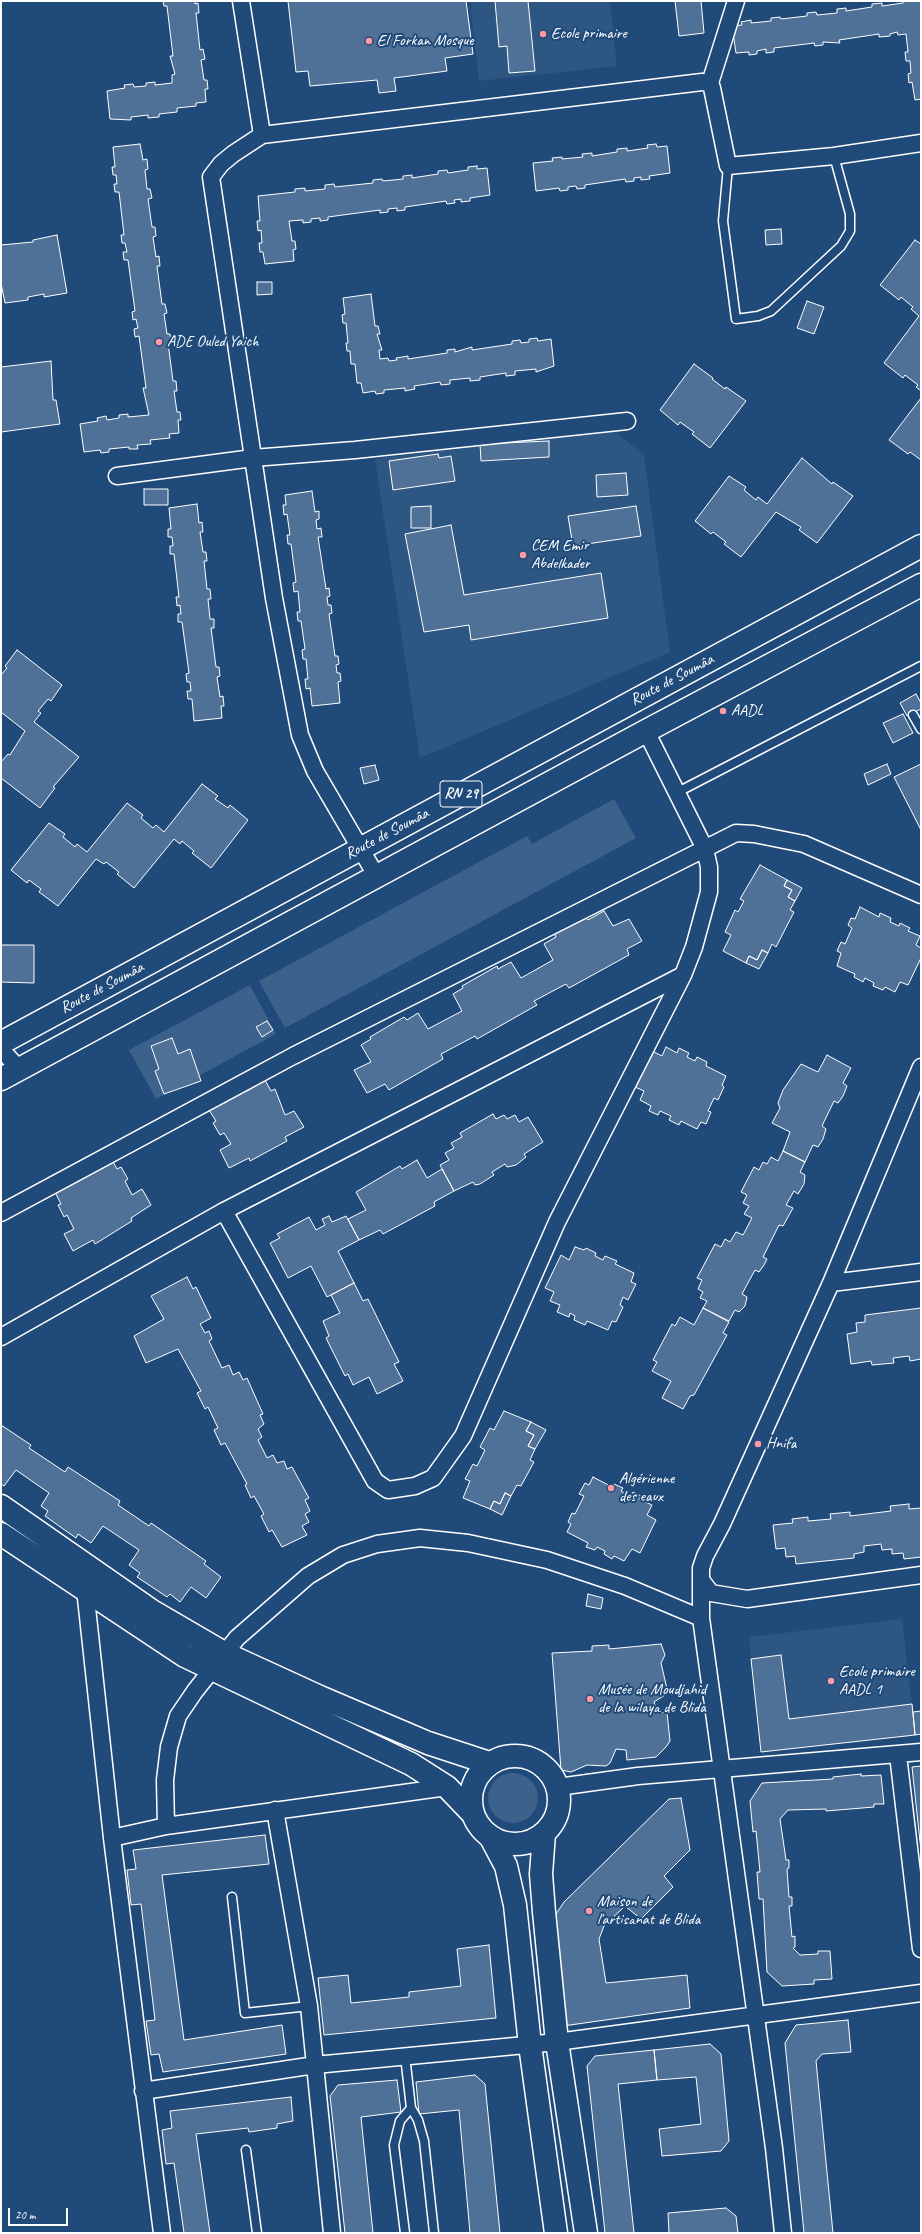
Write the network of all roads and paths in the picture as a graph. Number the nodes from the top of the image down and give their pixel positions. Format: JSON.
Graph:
{"nodes":[{"id":1,"x":241,"y":1,"type":"edge"},
{"id":2,"x":736,"y":1,"type":"edge"},
{"id":3,"x":710,"y":83,"type":"junction"},
{"id":4,"x":262,"y":135,"type":"junction"},
{"id":5,"x":921,"y":143,"type":"edge"},
{"id":6,"x":834,"y":156,"type":"junction"},
{"id":7,"x":728,"y":166,"type":"junction"},
{"id":8,"x":627,"y":421,"type":"dead end"},
{"id":9,"x":253,"y":458,"type":"junction"},
{"id":10,"x":117,"y":476,"type":"dead end"},
{"id":11,"x":921,"y":546,"type":"edge"},
{"id":12,"x":921,"y":585,"type":"edge"},
{"id":13,"x":921,"y":666,"type":"edge"},
{"id":14,"x":913,"y":715,"type":"dead end"},
{"id":15,"x":921,"y":729,"type":"edge"},
{"id":16,"x":646,"y":731,"type":"junction"},
{"id":17,"x":676,"y":793,"type":"junction"},
{"id":18,"x":361,"y":848,"type":"junction"},
{"id":19,"x":705,"y":849,"type":"junction"},
{"id":20,"x":377,"y":877,"type":"junction"},
{"id":21,"x":921,"y":895,"type":"edge"},
{"id":22,"x":683,"y":975,"type":"junction"},
{"id":23,"x":1,"y":1043,"type":"edge"},
{"id":24,"x":1,"y":1049,"type":"edge"},
{"id":25,"x":921,"y":1067,"type":"edge"},
{"id":26,"x":10,"y":1074,"type":"edge"},
{"id":27,"x":224,"y":1211,"type":"junction"},
{"id":28,"x":1,"y":1213,"type":"edge"},
{"id":29,"x":921,"y":1272,"type":"edge"},
{"id":30,"x":831,"y":1283,"type":"junction"},
{"id":31,"x":1,"y":1337,"type":"edge"},
{"id":32,"x":1,"y":1506,"type":"edge"},
{"id":33,"x":1,"y":1534,"type":"edge"},
{"id":34,"x":921,"y":1575,"type":"edge"},
{"id":35,"x":701,"y":1580,"type":"junction"},
{"id":36,"x":84,"y":1589,"type":"junction"},
{"id":37,"x":701,"y":1618,"type":"junction"},
{"id":38,"x":218,"y":1661,"type":"junction"},
{"id":39,"x":921,"y":1752,"type":"edge"},
{"id":40,"x":898,"y":1755,"type":"junction"},
{"id":41,"x":490,"y":1763,"type":"junction"},
{"id":42,"x":722,"y":1769,"type":"junction"},
{"id":43,"x":447,"y":1787,"type":"junction"},
{"id":44,"x":558,"y":1787,"type":"junction"},
{"id":45,"x":275,"y":1810,"type":"junction"},
{"id":46,"x":471,"y":1812,"type":"junction"},
{"id":47,"x":166,"y":1826,"type":"junction"},
{"id":48,"x":544,"y":1833,"type":"junction"},
{"id":49,"x":490,"y":1836,"type":"junction"},
{"id":50,"x":112,"y":1838,"type":"junction"},
{"id":51,"x":232,"y":1898,"type":"dead end"},
{"id":52,"x":921,"y":1949,"type":"edge"},
{"id":53,"x":921,"y":1993,"type":"edge"},
{"id":54,"x":309,"y":2006,"type":"junction"},
{"id":55,"x":755,"y":2016,"type":"junction"},
{"id":56,"x":557,"y":2042,"type":"junction"},
{"id":57,"x":530,"y":2045,"type":"junction"},
{"id":58,"x":405,"y":2056,"type":"junction"},
{"id":59,"x":316,"y":2065,"type":"junction"},
{"id":60,"x":143,"y":2091,"type":"junction"},
{"id":61,"x":411,"y":2108,"type":"junction"},
{"id":62,"x":246,"y":2150,"type":"dead end"},
{"id":63,"x":162,"y":2233,"type":"edge"},
{"id":64,"x":256,"y":2233,"type":"edge"},
{"id":65,"x":332,"y":2233,"type":"edge"},
{"id":66,"x":405,"y":2233,"type":"edge"},
{"id":67,"x":434,"y":2233,"type":"edge"},
{"id":68,"x":556,"y":2233,"type":"edge"},
{"id":69,"x":586,"y":2233,"type":"edge"},
{"id":70,"x":783,"y":2233,"type":"edge"}],
"edges":[{"from":1,"to":4,"type":"street"},
{"from":2,"to":3,"type":"street"},
{"from":3,"to":4,"type":"street"},
{"from":3,"to":7,"type":"street"},
{"from":4,"to":9,"type":"street"},
{"from":5,"to":6,"type":"street"},
{"from":6,"to":7,"type":"street"},
{"from":6,"to":7,"type":"lane"},
{"from":8,"to":9,"type":"street"},
{"from":9,"to":10,"type":"street"},
{"from":9,"to":18,"type":"street"},
{"from":11,"to":18,"type":"main road","name":"Route de Soumâa","number":"RN 29"},
{"from":12,"to":16,"type":"main road","name":"Route de Soumâa","number":"RN 29"},
{"from":13,"to":17,"type":"lane"},
{"from":14,"to":15,"type":"lane"},
{"from":16,"to":17,"type":"street"},
{"from":16,"to":20,"type":"main road","name":"Route de Soumâa","number":"RN 29"},
{"from":17,"to":19,"type":"street"},
{"from":18,"to":20,"type":"street"},
{"from":18,"to":23,"type":"main road","name":"Route de Soumâa","number":"RN 29"},
{"from":19,"to":21,"type":"street"},
{"from":19,"to":22,"type":"street"},
{"from":19,"to":28,"type":"street"},
{"from":20,"to":26,"type":"main road","name":"Route de Soumâa","number":"RN 29"},
{"from":22,"to":27,"type":"street"},
{"from":22,"to":27,"type":"street"},
{"from":24,"to":26,"type":"street"},
{"from":25,"to":30,"type":"street"},
{"from":27,"to":31,"type":"street"},
{"from":29,"to":30,"type":"street"},
{"from":30,"to":35,"type":"street"},
{"from":32,"to":38,"type":"main road"},
{"from":33,"to":36,"type":"main road"},
{"from":34,"to":35,"type":"street"},
{"from":35,"to":37,"type":"street"},
{"from":36,"to":38,"type":"main road"},
{"from":36,"to":50,"type":"street"},
{"from":37,"to":38,"type":"street"},
{"from":37,"to":42,"type":"street"},
{"from":38,"to":41,"type":"main road"},
{"from":38,"to":43,"type":"main road"},
{"from":38,"to":47,"type":"street"},
{"from":39,"to":40,"type":"street"},
{"from":40,"to":42,"type":"street"},
{"from":40,"to":52,"type":"street"},
{"from":41,"to":44,"type":"main road"},
{"from":41,"to":46,"type":"main road"},
{"from":42,"to":44,"type":"street"},
{"from":42,"to":55,"type":"street"},
{"from":43,"to":45,"type":"street"},
{"from":43,"to":46,"type":"main road"},
{"from":44,"to":48,"type":"main road"},
{"from":45,"to":47,"type":"street"},
{"from":45,"to":54,"type":"street"},
{"from":46,"to":49,"type":"main road"},
{"from":47,"to":50,"type":"street"},
{"from":48,"to":49,"type":"main road"},
{"from":48,"to":56,"type":"main road"},
{"from":49,"to":57,"type":"main road"},
{"from":50,"to":60,"type":"street"},
{"from":51,"to":54,"type":"lane"},
{"from":53,"to":55,"type":"street"},
{"from":54,"to":59,"type":"street"},
{"from":55,"to":56,"type":"street"},
{"from":55,"to":70,"type":"street"},
{"from":56,"to":57,"type":"street"},
{"from":56,"to":69,"type":"main road"},
{"from":57,"to":58,"type":"street"},
{"from":57,"to":68,"type":"main road"},
{"from":58,"to":59,"type":"street"},
{"from":58,"to":61,"type":"lane"},
{"from":59,"to":60,"type":"street"},
{"from":59,"to":65,"type":"street"},
{"from":60,"to":63,"type":"street"},
{"from":61,"to":66,"type":"lane"},
{"from":61,"to":67,"type":"lane"},
{"from":62,"to":64,"type":"lane"}]}
